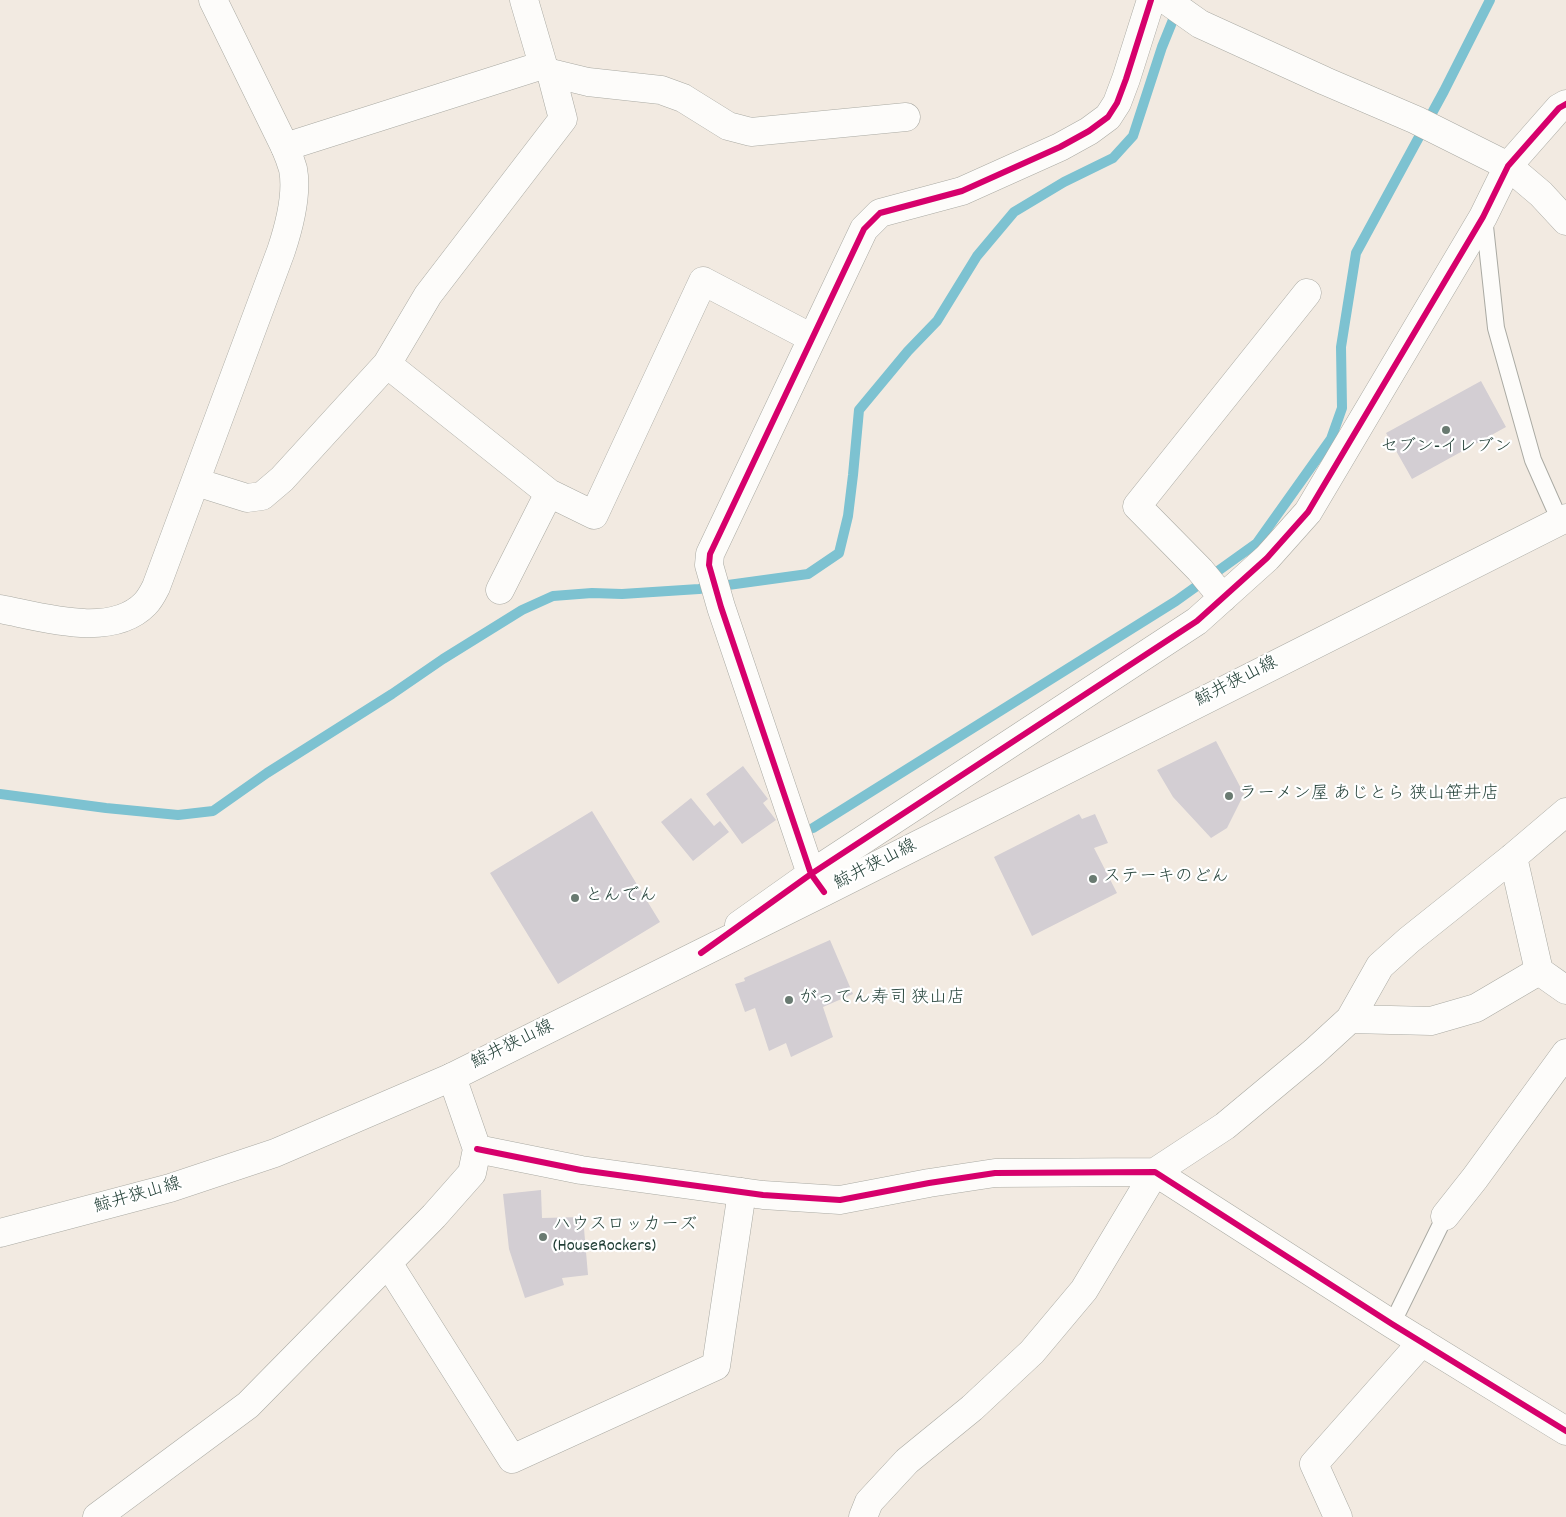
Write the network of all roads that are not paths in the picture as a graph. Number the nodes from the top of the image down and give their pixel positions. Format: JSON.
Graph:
{"nodes":[{"id":1,"x":212,"y":0,"type":"edge"},
{"id":2,"x":524,"y":0,"type":"edge"},
{"id":3,"x":1151,"y":0,"type":"edge"},
{"id":4,"x":1166,"y":0,"type":"edge"},
{"id":5,"x":547,"y":69,"type":"junction"},
{"id":6,"x":1566,"y":104,"type":"edge"},
{"id":7,"x":906,"y":117,"type":"dead end"},
{"id":8,"x":285,"y":147,"type":"junction"},
{"id":9,"x":1508,"y":166,"type":"junction"},
{"id":10,"x":1484,"y":217,"type":"junction"},
{"id":11,"x":1566,"y":221,"type":"edge"},
{"id":12,"x":1307,"y":293,"type":"dead end"},
{"id":13,"x":812,"y":338,"type":"junction"},
{"id":14,"x":387,"y":364,"type":"junction"},
{"id":15,"x":196,"y":482,"type":"junction"},
{"id":16,"x":549,"y":493,"type":"junction"},
{"id":17,"x":1564,"y":524,"type":"edge"},
{"id":18,"x":1212,"y":584,"type":"junction"},
{"id":19,"x":500,"y":590,"type":"dead end"},
{"id":20,"x":0,"y":609,"type":"edge"},
{"id":21,"x":1566,"y":812,"type":"edge"},
{"id":22,"x":1514,"y":857,"type":"junction"},
{"id":23,"x":817,"y":883,"type":"junction"},
{"id":24,"x":1539,"y":971,"type":"junction"},
{"id":25,"x":1566,"y":990,"type":"edge"},
{"id":26,"x":1350,"y":1019,"type":"junction"},
{"id":27,"x":1566,"y":1053,"type":"edge"},
{"id":28,"x":452,"y":1077,"type":"junction"},
{"id":29,"x":477,"y":1149,"type":"junction"},
{"id":30,"x":1156,"y":1172,"type":"junction"},
{"id":31,"x":742,"y":1192,"type":"junction"},
{"id":32,"x":1445,"y":1216,"type":"joint"},
{"id":33,"x":0,"y":1233,"type":"edge"},
{"id":34,"x":388,"y":1263,"type":"junction"},
{"id":35,"x":1392,"y":1324,"type":"junction"},
{"id":36,"x":1422,"y":1342,"type":"junction"},
{"id":37,"x":1566,"y":1431,"type":"edge"},
{"id":38,"x":97,"y":1517,"type":"edge"},
{"id":39,"x":863,"y":1517,"type":"edge"},
{"id":40,"x":1338,"y":1517,"type":"edge"}],
"edges":[{"from":1,"to":8,"type":"street"},
{"from":2,"to":5,"type":"street"},
{"from":3,"to":13,"type":"street"},
{"from":4,"to":9,"type":"street"},
{"from":5,"to":7,"type":"street"},
{"from":5,"to":8,"type":"street"},
{"from":5,"to":14,"type":"street"},
{"from":6,"to":9,"type":"street"},
{"from":8,"to":15,"type":"street"},
{"from":9,"to":10,"type":"street"},
{"from":9,"to":11,"type":"street"},
{"from":10,"to":17,"type":"lane"},
{"from":10,"to":18,"type":"street"},
{"from":12,"to":18,"type":"street"},
{"from":13,"to":16,"type":"street"},
{"from":13,"to":23,"type":"street"},
{"from":14,"to":15,"type":"street"},
{"from":14,"to":16,"type":"street"},
{"from":15,"to":20,"type":"street"},
{"from":16,"to":19,"type":"street"},
{"from":17,"to":23,"type":"street","name":"鯨井狭山線"},
{"from":18,"to":23,"type":"street"},
{"from":21,"to":22,"type":"street"},
{"from":22,"to":24,"type":"street"},
{"from":22,"to":26,"type":"street"},
{"from":23,"to":28,"type":"street","name":"鯨井狭山線"},
{"from":24,"to":25,"type":"street"},
{"from":24,"to":26,"type":"street"},
{"from":26,"to":30,"type":"street"},
{"from":27,"to":32,"type":"street"},
{"from":28,"to":29,"type":"street"},
{"from":28,"to":33,"type":"street","name":"鯨井狭山線"},
{"from":29,"to":31,"type":"street"},
{"from":29,"to":34,"type":"street"},
{"from":30,"to":31,"type":"street"},
{"from":30,"to":35,"type":"street"},
{"from":30,"to":39,"type":"street"},
{"from":31,"to":34,"type":"street"},
{"from":32,"to":35,"type":"lane"},
{"from":34,"to":38,"type":"street"},
{"from":35,"to":36,"type":"street"},
{"from":36,"to":37,"type":"street"},
{"from":36,"to":40,"type":"street"}]}
